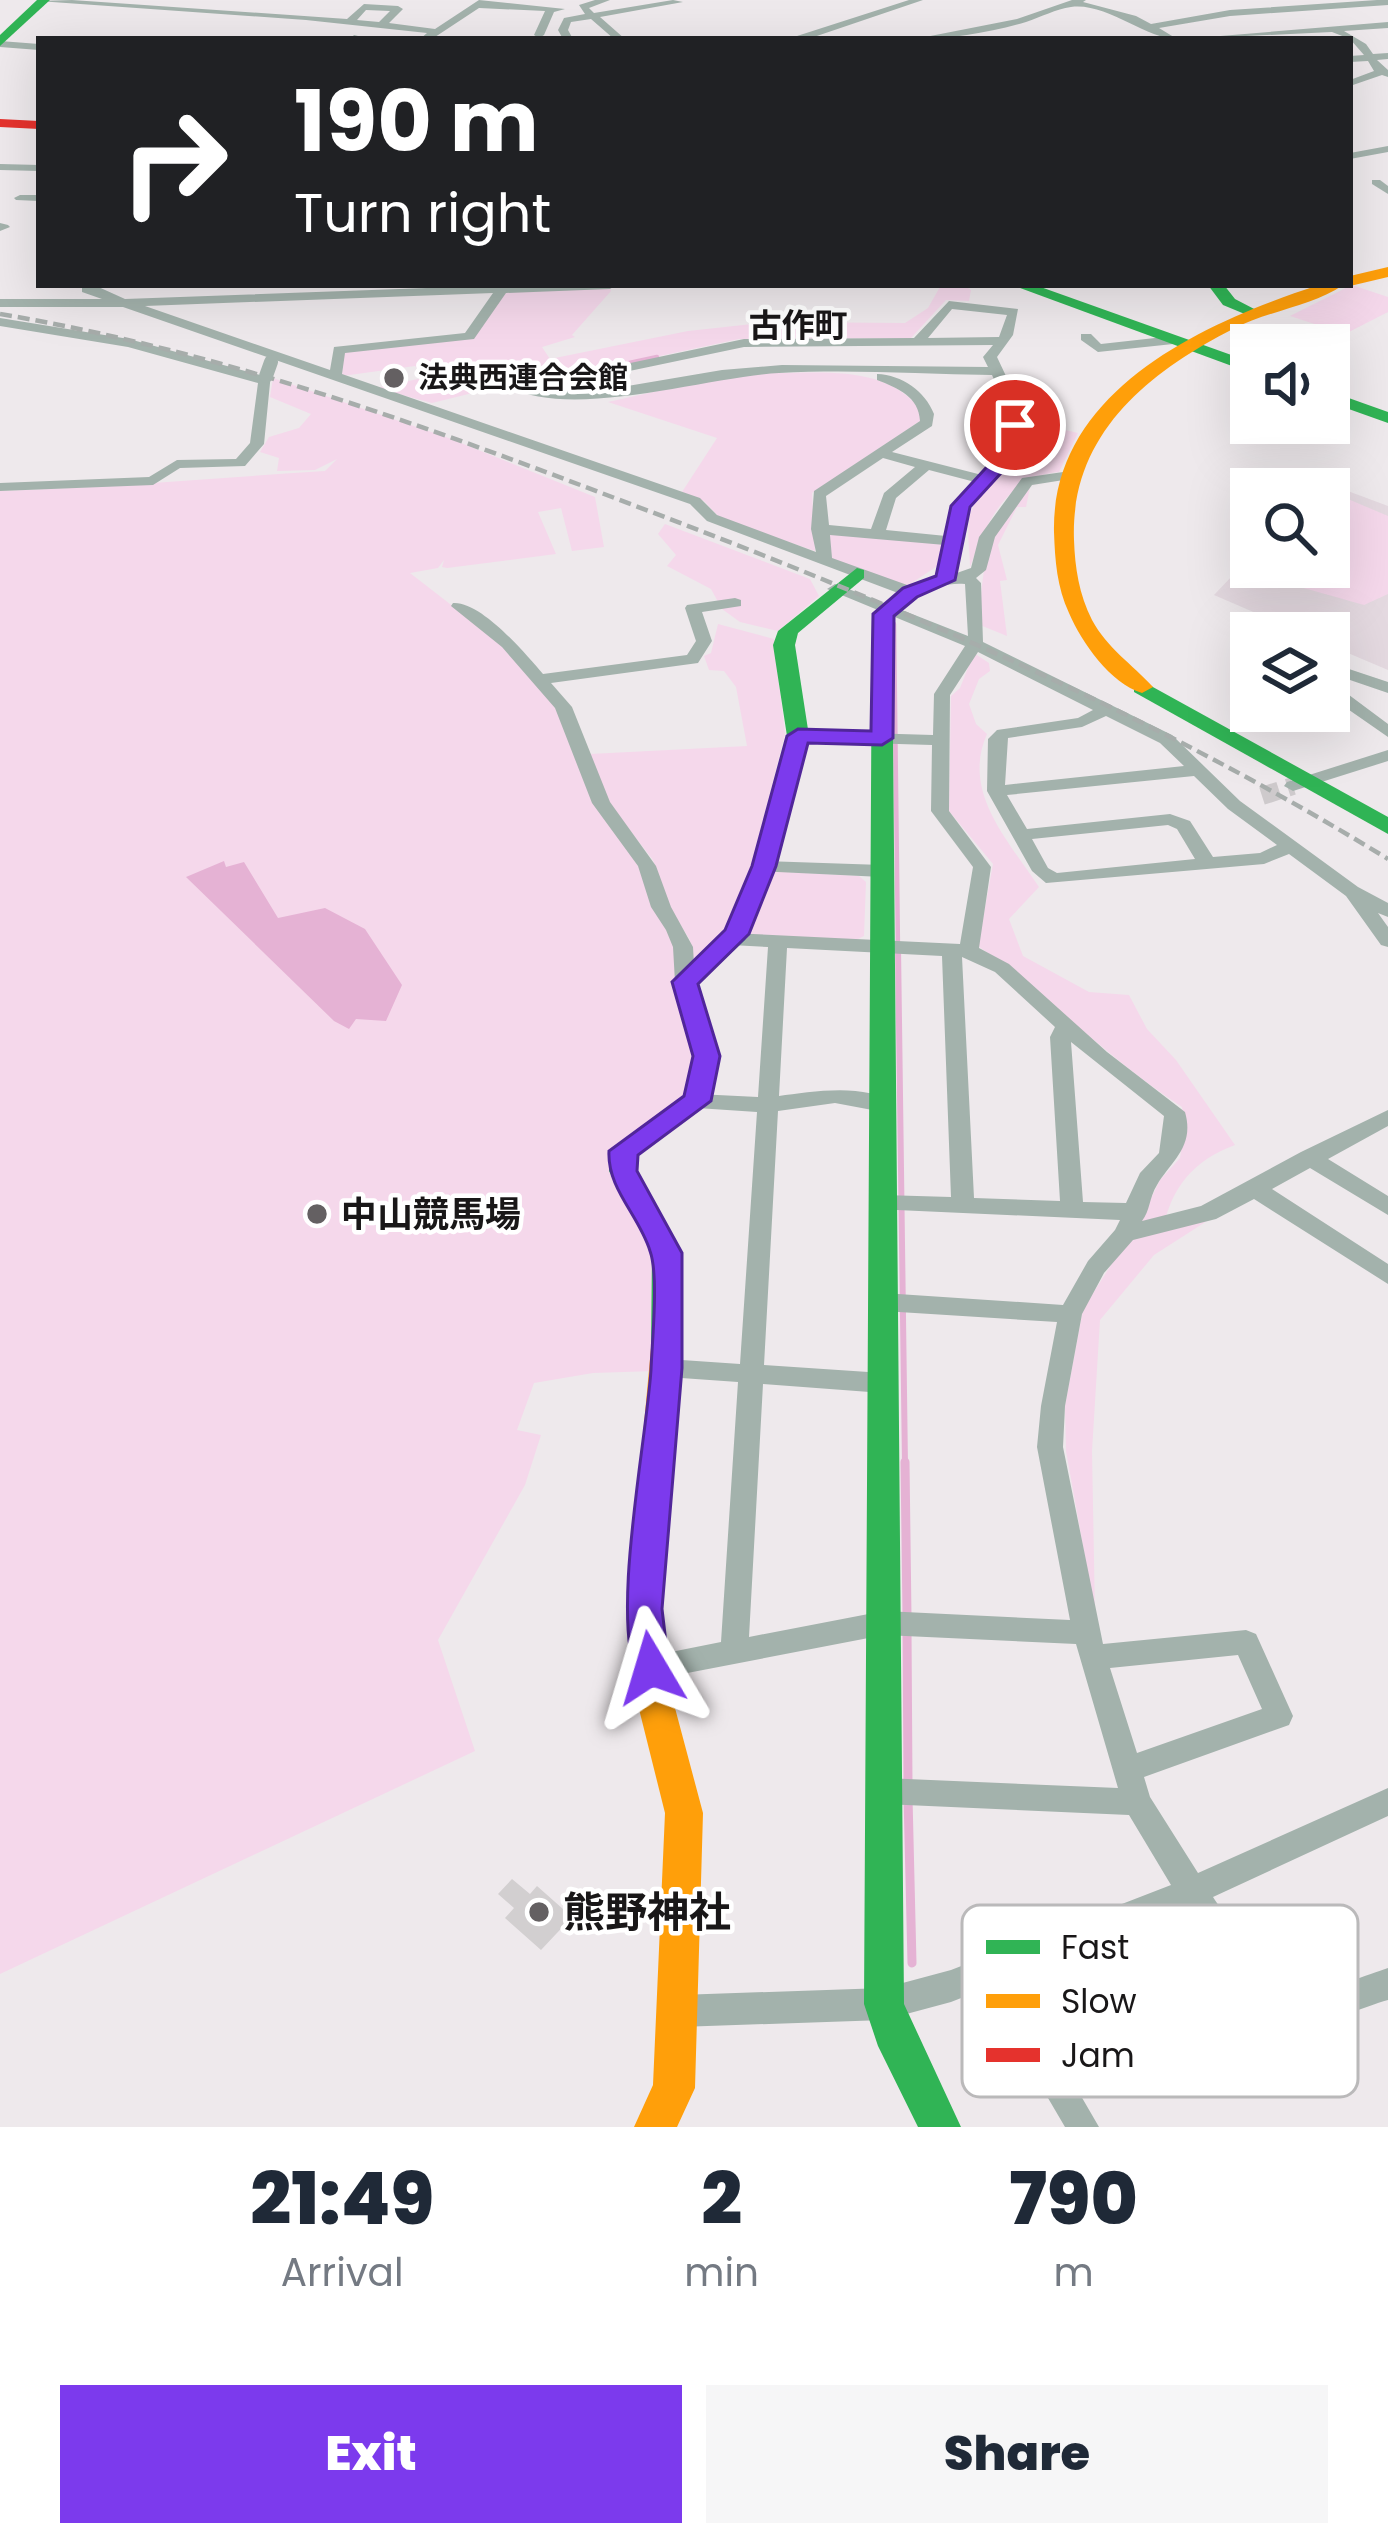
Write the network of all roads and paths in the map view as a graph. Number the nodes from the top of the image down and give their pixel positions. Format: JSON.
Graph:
{"nodes":[{"id":1,"x":605,"y":0,"type":"edge"},
{"id":2,"x":918,"y":0,"type":"edge"},
{"id":3,"x":44,"y":1,"type":"edge"},
{"id":4,"x":114,"y":2,"type":"edge"},
{"id":5,"x":480,"y":2,"type":"edge"},
{"id":6,"x":678,"y":2,"type":"edge"},
{"id":7,"x":1078,"y":2,"type":"edge"},
{"id":8,"x":1388,"y":2,"type":"edge"},
{"id":9,"x":566,"y":8,"type":"junction"},
{"id":10,"x":1300,"y":8,"type":"junction"},
{"id":11,"x":458,"y":14,"type":"junction"},
{"id":12,"x":597,"y":17,"type":"junction"},
{"id":13,"x":508,"y":19,"type":"dead end"},
{"id":14,"x":350,"y":21,"type":"junction"},
{"id":15,"x":779,"y":22,"type":"dead end"},
{"id":16,"x":382,"y":25,"type":"junction"},
{"id":17,"x":1388,"y":25,"type":"edge"},
{"id":18,"x":397,"y":27,"type":"junction"},
{"id":19,"x":1151,"y":27,"type":"junction"},
{"id":20,"x":1334,"y":29,"type":"junction"},
{"id":21,"x":429,"y":35,"type":"edge"},
{"id":22,"x":539,"y":35,"type":"dead end"},
{"id":23,"x":381,"y":36,"type":"edge"},
{"id":24,"x":566,"y":36,"type":"edge"},
{"id":25,"x":613,"y":36,"type":"edge"},
{"id":26,"x":795,"y":36,"type":"edge"},
{"id":27,"x":807,"y":36,"type":"edge"},
{"id":28,"x":936,"y":36,"type":"edge"},
{"id":29,"x":1167,"y":36,"type":"edge"},
{"id":30,"x":1232,"y":36,"type":"edge"},
{"id":31,"x":1346,"y":36,"type":"edge"},
{"id":32,"x":1353,"y":40,"type":"edge"},
{"id":33,"x":0,"y":43,"type":"edge"},
{"id":34,"x":36,"y":47,"type":"edge"},
{"id":35,"x":1388,"y":56,"type":"edge"},
{"id":36,"x":1353,"y":59,"type":"edge"},
{"id":37,"x":1372,"y":59,"type":"junction"},
{"id":38,"x":1384,"y":73,"type":"edge"},
{"id":39,"x":1353,"y":82,"type":"edge"},
{"id":40,"x":0,"y":123,"type":"edge"},
{"id":41,"x":36,"y":125,"type":"edge"},
{"id":42,"x":1388,"y":149,"type":"edge"},
{"id":43,"x":1353,"y":155,"type":"edge"},
{"id":44,"x":0,"y":167,"type":"edge"},
{"id":45,"x":36,"y":168,"type":"edge"},
{"id":46,"x":20,"y":198,"type":"dead end"},
{"id":47,"x":36,"y":198,"type":"edge"},
{"id":48,"x":1388,"y":272,"type":"edge"},
{"id":49,"x":1353,"y":280,"type":"edge"},
{"id":50,"x":86,"y":288,"type":"edge"},
{"id":51,"x":529,"y":288,"type":"edge"},
{"id":52,"x":1029,"y":288,"type":"edge"},
{"id":53,"x":1047,"y":288,"type":"edge"},
{"id":54,"x":1218,"y":288,"type":"edge"},
{"id":55,"x":1326,"y":288,"type":"edge"},
{"id":56,"x":502,"y":289,"type":"junction"},
{"id":57,"x":0,"y":303,"type":"edge"},
{"id":58,"x":124,"y":303,"type":"junction"},
{"id":59,"x":1252,"y":312,"type":"junction"},
{"id":60,"x":0,"y":322,"type":"edge"},
{"id":61,"x":1086,"y":337,"type":"dead end"},
{"id":62,"x":918,"y":341,"type":"junction"},
{"id":63,"x":1002,"y":341,"type":"junction"},
{"id":64,"x":1185,"y":342,"type":"junction"},
{"id":65,"x":758,"y":344,"type":"junction"},
{"id":66,"x":1230,"y":357,"type":"edge"},
{"id":67,"x":269,"y":369,"type":"junction"},
{"id":68,"x":759,"y":370,"type":"junction"},
{"id":69,"x":852,"y":370,"type":"junction"},
{"id":70,"x":994,"y":371,"type":"junction"},
{"id":71,"x":335,"y":378,"type":"junction"},
{"id":72,"x":514,"y":386,"type":"dead end"},
{"id":73,"x":601,"y":395,"type":"junction"},
{"id":74,"x":1350,"y":400,"type":"edge"},
{"id":75,"x":1388,"y":414,"type":"edge"},
{"id":76,"x":878,"y":453,"type":"junction"},
{"id":77,"x":926,"y":465,"type":"junction"},
{"id":78,"x":1070,"y":476,"type":"junction"},
{"id":79,"x":985,"y":480,"type":"junction"},
{"id":80,"x":0,"y":487,"type":"edge"},
{"id":81,"x":819,"y":529,"type":"junction"},
{"id":82,"x":878,"y":532,"type":"junction"},
{"id":83,"x":956,"y":541,"type":"junction"},
{"id":84,"x":839,"y":575,"type":"junction"},
{"id":85,"x":956,"y":578,"type":"junction"},
{"id":86,"x":910,"y":592,"type":"junction"},
{"id":87,"x":734,"y":603,"type":"dead end"},
{"id":88,"x":459,"y":606,"type":"dead end"},
{"id":89,"x":885,"y":615,"type":"junction"},
{"id":90,"x":974,"y":644,"type":"junction"},
{"id":91,"x":1350,"y":675,"type":"edge"},
{"id":92,"x":541,"y":679,"type":"junction"},
{"id":93,"x":1388,"y":688,"type":"edge"},
{"id":94,"x":1350,"y":700,"type":"edge"},
{"id":95,"x":1109,"y":708,"type":"junction"},
{"id":96,"x":1384,"y":722,"type":"edge"},
{"id":97,"x":798,"y":736,"type":"junction"},
{"id":98,"x":882,"y":738,"type":"junction"},
{"id":99,"x":940,"y":740,"type":"junction"},
{"id":100,"x":1388,"y":755,"type":"edge"},
{"id":101,"x":1199,"y":770,"type":"junction"},
{"id":102,"x":1302,"y":783,"type":"junction"},
{"id":103,"x":996,"y":791,"type":"junction"},
{"id":104,"x":1262,"y":796,"type":"tunnel mouth"},
{"id":105,"x":1234,"y":805,"type":"junction"},
{"id":106,"x":1388,"y":827,"type":"edge"},
{"id":107,"x":1021,"y":835,"type":"junction"},
{"id":108,"x":1289,"y":847,"type":"junction"},
{"id":109,"x":1207,"y":864,"type":"junction"},
{"id":110,"x":764,"y":866,"type":"junction"},
{"id":111,"x":882,"y":871,"type":"junction"},
{"id":112,"x":1352,"y":891,"type":"junction"},
{"id":113,"x":1388,"y":911,"type":"edge"},
{"id":114,"x":731,"y":939,"type":"junction"},
{"id":115,"x":778,"y":941,"type":"junction"},
{"id":116,"x":1388,"y":941,"type":"edge"},
{"id":117,"x":882,"y":946,"type":"junction"},
{"id":118,"x":960,"y":950,"type":"junction"},
{"id":119,"x":685,"y":982,"type":"junction"},
{"id":120,"x":1066,"y":1027,"type":"junction"},
{"id":121,"x":697,"y":1101,"type":"junction"},
{"id":122,"x":767,"y":1105,"type":"junction"},
{"id":123,"x":883,"y":1105,"type":"junction"},
{"id":124,"x":1384,"y":1123,"type":"edge"},
{"id":125,"x":1309,"y":1157,"type":"junction"},
{"id":126,"x":1253,"y":1188,"type":"junction"},
{"id":127,"x":884,"y":1203,"type":"junction"},
{"id":128,"x":963,"y":1206,"type":"junction"},
{"id":129,"x":1388,"y":1208,"type":"edge"},
{"id":130,"x":1072,"y":1210,"type":"junction"},
{"id":131,"x":1131,"y":1223,"type":"junction"},
{"id":132,"x":1388,"y":1275,"type":"edge"},
{"id":133,"x":884,"y":1302,"type":"junction"},
{"id":134,"x":1070,"y":1314,"type":"junction"},
{"id":135,"x":667,"y":1368,"type":"junction"},
{"id":136,"x":751,"y":1374,"type":"junction"},
{"id":137,"x":884,"y":1383,"type":"junction"},
{"id":138,"x":884,"y":1623,"type":"junction"},
{"id":139,"x":1090,"y":1645,"type":"junction"},
{"id":140,"x":734,"y":1651,"type":"junction"},
{"id":141,"x":651,"y":1668,"type":"junction"},
{"id":142,"x":1130,"y":1769,"type":"junction"},
{"id":143,"x":884,"y":1791,"type":"junction"},
{"id":144,"x":1137,"y":1802,"type":"junction"},
{"id":145,"x":1388,"y":1802,"type":"edge"},
{"id":146,"x":1192,"y":1891,"type":"junction"},
{"id":147,"x":1156,"y":1905,"type":"edge"},
{"id":148,"x":1203,"y":1905,"type":"edge"},
{"id":149,"x":962,"y":1979,"type":"edge"},
{"id":150,"x":1388,"y":1984,"type":"edge"},
{"id":151,"x":1358,"y":1993,"type":"edge"},
{"id":152,"x":884,"y":2003,"type":"junction"},
{"id":153,"x":679,"y":2011,"type":"junction"},
{"id":154,"x":1065,"y":2097,"type":"edge"},
{"id":155,"x":656,"y":2127,"type":"edge"},
{"id":156,"x":940,"y":2127,"type":"edge"},
{"id":157,"x":1083,"y":2127,"type":"edge"}],
"edges":[{"from":1,"to":9,"type":"street"},
{"from":2,"to":27,"type":"street"},
{"from":3,"to":4,"type":"street"},
{"from":3,"to":33,"type":"street"},
{"from":4,"to":14,"type":"street"},
{"from":5,"to":9,"type":"street"},
{"from":5,"to":11,"type":"street"},
{"from":6,"to":12,"type":"street"},
{"from":7,"to":19,"type":"street"},
{"from":7,"to":28,"type":"street"},
{"from":8,"to":10,"type":"street"},
{"from":9,"to":12,"type":"street"},
{"from":9,"to":22,"type":"street"},
{"from":10,"to":19,"type":"street"},
{"from":10,"to":20,"type":"street"},
{"from":11,"to":13,"type":"street"},
{"from":11,"to":21,"type":"street"},
{"from":12,"to":24,"type":"street"},
{"from":12,"to":25,"type":"street"},
{"from":14,"to":16,"type":"street"},
{"from":14,"to":16,"type":"street"},
{"from":15,"to":26,"type":"street"},
{"from":16,"to":18,"type":"street"},
{"from":17,"to":20,"type":"street"},
{"from":18,"to":21,"type":"street"},
{"from":18,"to":23,"type":"street"},
{"from":19,"to":29,"type":"street"},
{"from":20,"to":30,"type":"street"},
{"from":20,"to":31,"type":"street"},
{"from":32,"to":37,"type":"street"},
{"from":33,"to":34,"type":"street"},
{"from":35,"to":37,"type":"street"},
{"from":36,"to":37,"type":"street"},
{"from":37,"to":38,"type":"street"},
{"from":38,"to":39,"type":"street"},
{"from":40,"to":41,"type":"street"},
{"from":42,"to":43,"type":"street"},
{"from":44,"to":45,"type":"street"},
{"from":46,"to":47,"type":"street"},
{"from":48,"to":49,"type":"street"},
{"from":50,"to":58,"type":"street"},
{"from":51,"to":56,"type":"street"},
{"from":52,"to":64,"type":"street"},
{"from":53,"to":64,"type":"street"},
{"from":54,"to":59,"type":"street"},
{"from":55,"to":59,"type":"street"},
{"from":56,"to":58,"type":"street"},
{"from":56,"to":71,"type":"street"},
{"from":57,"to":58,"type":"street"},
{"from":58,"to":67,"type":"street"},
{"from":59,"to":64,"type":"street"},
{"from":60,"to":67,"type":"street"},
{"from":61,"to":64,"type":"street"},
{"from":62,"to":63,"type":"street"},
{"from":62,"to":63,"type":"street"},
{"from":62,"to":65,"type":"street"},
{"from":63,"to":70,"type":"street"},
{"from":64,"to":66,"type":"street"},
{"from":64,"to":78,"type":"street"},
{"from":65,"to":68,"type":"street"},
{"from":65,"to":73,"type":"street"},
{"from":67,"to":71,"type":"street"},
{"from":67,"to":80,"type":"street"},
{"from":68,"to":69,"type":"street"},
{"from":68,"to":73,"type":"street"},
{"from":69,"to":70,"type":"street"},
{"from":69,"to":76,"type":"street"},
{"from":70,"to":79,"type":"street"},
{"from":71,"to":84,"type":"street"},
{"from":72,"to":73,"type":"street"},
{"from":74,"to":75,"type":"street"},
{"from":76,"to":77,"type":"street"},
{"from":76,"to":81,"type":"street"},
{"from":77,"to":79,"type":"street"},
{"from":77,"to":82,"type":"street"},
{"from":78,"to":85,"type":"street"},
{"from":78,"to":102,"type":"street"},
{"from":79,"to":83,"type":"street"},
{"from":81,"to":82,"type":"street"},
{"from":81,"to":84,"type":"street"},
{"from":82,"to":83,"type":"street"},
{"from":83,"to":85,"type":"street"},
{"from":84,"to":86,"type":"street"},
{"from":84,"to":89,"type":"street"},
{"from":84,"to":97,"type":"street"},
{"from":85,"to":86,"type":"street"},
{"from":85,"to":90,"type":"street"},
{"from":86,"to":89,"type":"street"},
{"from":87,"to":92,"type":"street"},
{"from":88,"to":92,"type":"street"},
{"from":89,"to":90,"type":"street"},
{"from":89,"to":98,"type":"street"},
{"from":90,"to":95,"type":"street"},
{"from":90,"to":99,"type":"street"},
{"from":91,"to":93,"type":"street"},
{"from":92,"to":119,"type":"street"},
{"from":94,"to":96,"type":"street"},
{"from":95,"to":101,"type":"street"},
{"from":95,"to":103,"type":"street"},
{"from":97,"to":98,"type":"street"},
{"from":97,"to":110,"type":"street"},
{"from":98,"to":99,"type":"street"},
{"from":98,"to":111,"type":"street"},
{"from":99,"to":118,"type":"street"},
{"from":100,"to":102,"type":"street"},
{"from":101,"to":103,"type":"street"},
{"from":101,"to":105,"type":"street"},
{"from":102,"to":106,"type":"street"},
{"from":103,"to":107,"type":"street"},
{"from":104,"to":105,"type":"street"},
{"from":105,"to":108,"type":"street"},
{"from":107,"to":109,"type":"street"},
{"from":107,"to":109,"type":"street"},
{"from":108,"to":109,"type":"street"},
{"from":108,"to":112,"type":"street"},
{"from":110,"to":111,"type":"street"},
{"from":110,"to":114,"type":"street"},
{"from":111,"to":117,"type":"street"},
{"from":112,"to":113,"type":"street"},
{"from":112,"to":116,"type":"street"},
{"from":114,"to":115,"type":"street"},
{"from":114,"to":119,"type":"street"},
{"from":115,"to":117,"type":"street"},
{"from":115,"to":122,"type":"street"},
{"from":117,"to":118,"type":"street"},
{"from":117,"to":123,"type":"street"},
{"from":118,"to":120,"type":"street"},
{"from":118,"to":128,"type":"street"},
{"from":119,"to":121,"type":"street"},
{"from":120,"to":130,"type":"street"},
{"from":120,"to":131,"type":"street"},
{"from":121,"to":122,"type":"street"},
{"from":121,"to":135,"type":"street"},
{"from":122,"to":123,"type":"street"},
{"from":122,"to":136,"type":"street"},
{"from":123,"to":127,"type":"street"},
{"from":124,"to":125,"type":"street"},
{"from":125,"to":126,"type":"street"},
{"from":125,"to":129,"type":"street"},
{"from":126,"to":131,"type":"street"},
{"from":126,"to":132,"type":"street"},
{"from":127,"to":128,"type":"street"},
{"from":127,"to":133,"type":"street"},
{"from":128,"to":130,"type":"street"},
{"from":130,"to":131,"type":"street"},
{"from":131,"to":134,"type":"street"},
{"from":133,"to":134,"type":"street"},
{"from":133,"to":137,"type":"street"},
{"from":134,"to":139,"type":"street"},
{"from":135,"to":136,"type":"street"},
{"from":135,"to":141,"type":"street"},
{"from":136,"to":137,"type":"street"},
{"from":136,"to":140,"type":"street"},
{"from":137,"to":138,"type":"street"},
{"from":138,"to":139,"type":"street"},
{"from":138,"to":140,"type":"street"},
{"from":138,"to":143,"type":"street"},
{"from":139,"to":142,"type":"street"},
{"from":139,"to":142,"type":"street"},
{"from":140,"to":141,"type":"street"},
{"from":141,"to":153,"type":"street"},
{"from":142,"to":144,"type":"street"},
{"from":143,"to":144,"type":"street"},
{"from":143,"to":152,"type":"street"},
{"from":144,"to":146,"type":"street"},
{"from":145,"to":146,"type":"street"},
{"from":146,"to":147,"type":"street"},
{"from":146,"to":148,"type":"street"},
{"from":149,"to":152,"type":"street"},
{"from":150,"to":151,"type":"street"},
{"from":152,"to":153,"type":"street"},
{"from":152,"to":156,"type":"street"},
{"from":153,"to":155,"type":"street"},
{"from":154,"to":157,"type":"street"}]}
